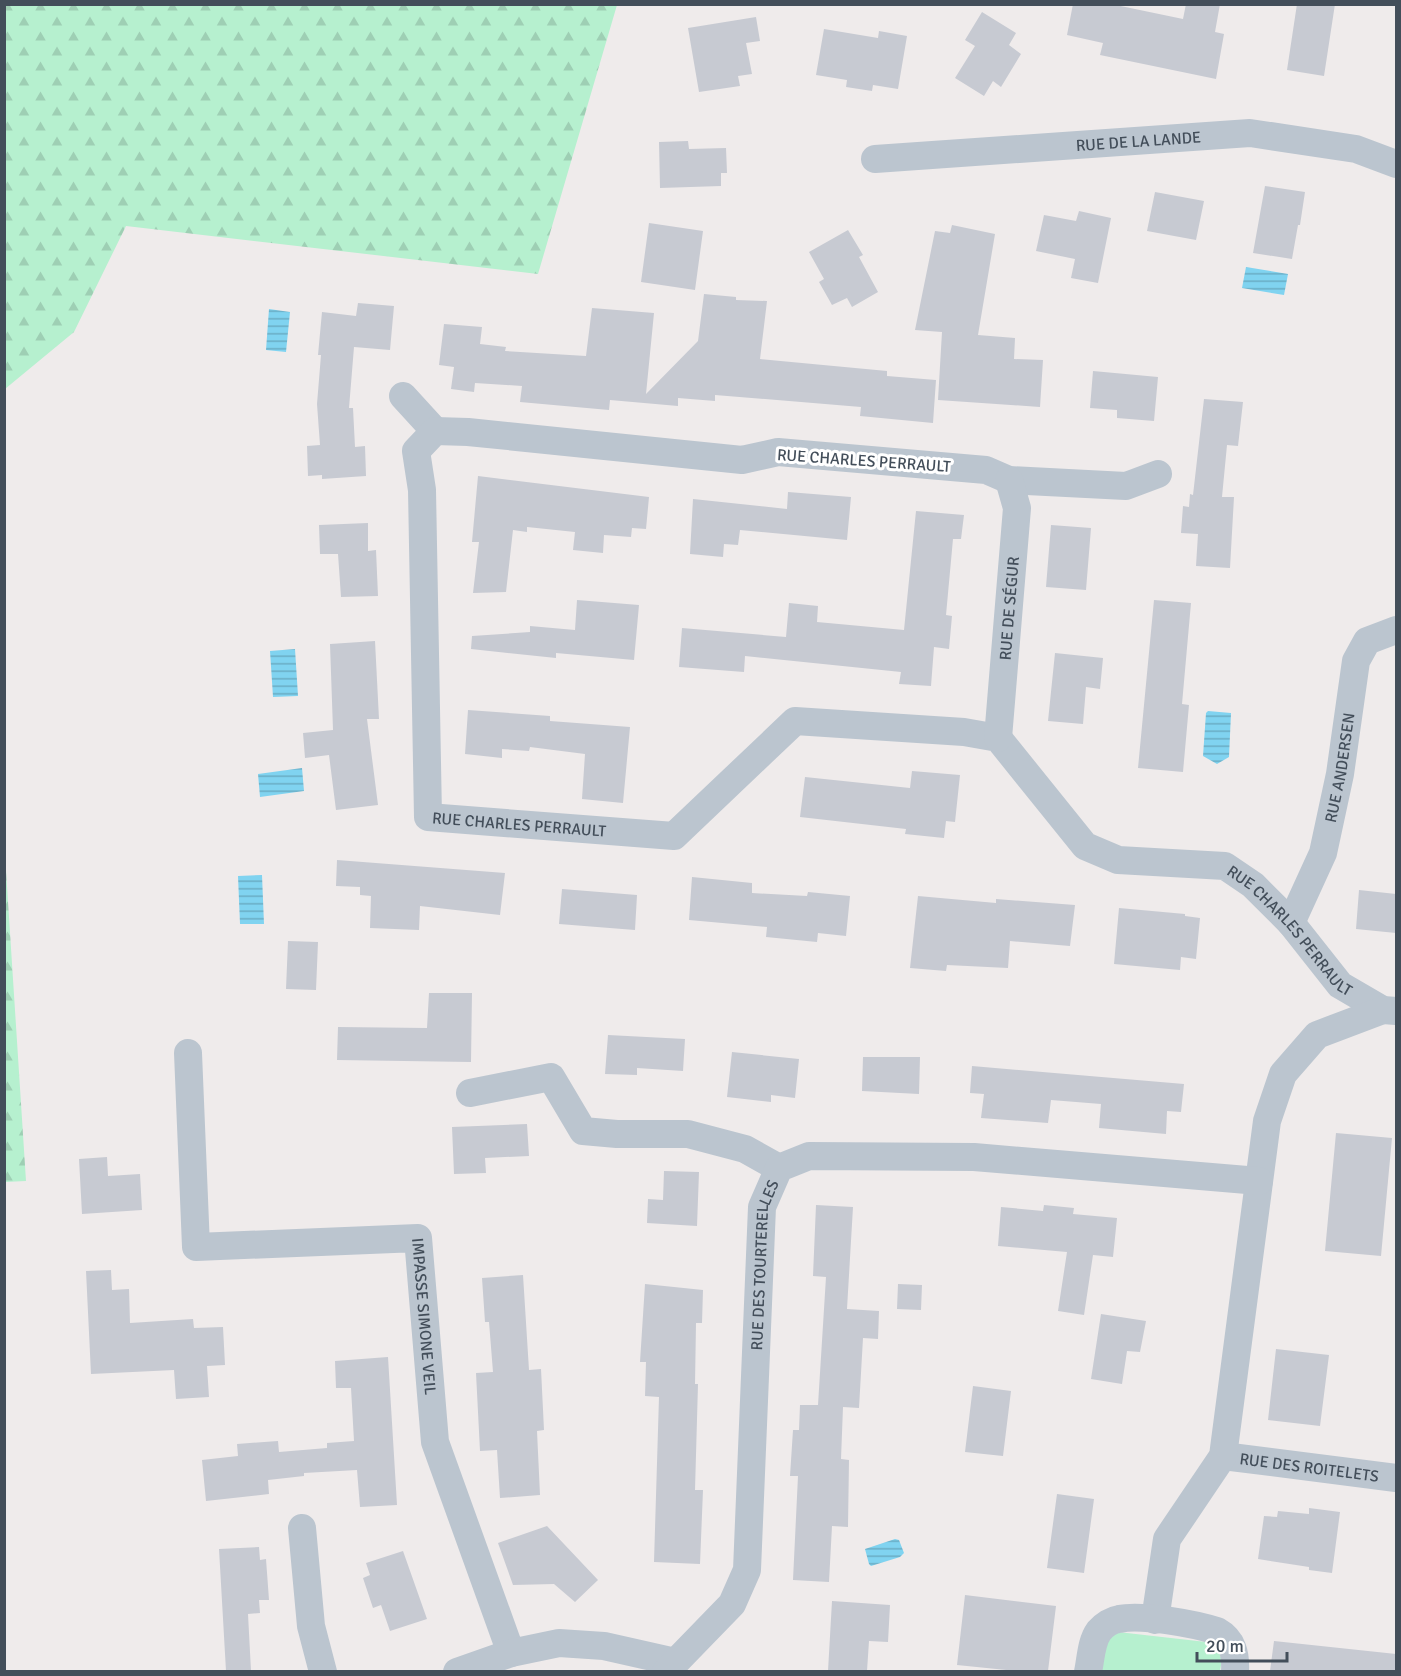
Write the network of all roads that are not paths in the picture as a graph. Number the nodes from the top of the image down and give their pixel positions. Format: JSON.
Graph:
{"nodes":[{"id":1,"x":875,"y":159,"type":"dead end"},
{"id":2,"x":1396,"y":164,"type":"edge"},
{"id":3,"x":403,"y":396,"type":"dead end"},
{"id":4,"x":435,"y":431,"type":"junction"},
{"id":5,"x":1158,"y":474,"type":"dead end"},
{"id":6,"x":1009,"y":480,"type":"junction"},
{"id":7,"x":1396,"y":630,"type":"edge"},
{"id":8,"x":998,"y":738,"type":"junction"},
{"id":9,"x":1291,"y":923,"type":"junction"},
{"id":10,"x":1390,"y":1011,"type":"edge"},
{"id":11,"x":188,"y":1053,"type":"dead end"},
{"id":12,"x":470,"y":1093,"type":"dead end"},
{"id":13,"x":779,"y":1168,"type":"junction"},
{"id":14,"x":1259,"y":1181,"type":"junction"},
{"id":15,"x":1223,"y":1456,"type":"junction"},
{"id":16,"x":1396,"y":1478,"type":"edge"},
{"id":17,"x":302,"y":1528,"type":"dead end"},
{"id":18,"x":1155,"y":1620,"type":"junction"},
{"id":19,"x":511,"y":1653,"type":"junction"},
{"id":20,"x":670,"y":1667,"type":"edge"},
{"id":21,"x":323,"y":1671,"type":"edge"},
{"id":22,"x":457,"y":1671,"type":"edge"},
{"id":23,"x":1088,"y":1671,"type":"edge"},
{"id":24,"x":1235,"y":1671,"type":"edge"}],
"edges":[{"from":1,"to":2,"type":"street","name":"RUE DE LA LANDE"},
{"from":3,"to":4,"type":"street"},
{"from":4,"to":6,"type":"street","name":"RUE CHARLES PERRAULT"},
{"from":4,"to":8,"type":"street","name":"RUE CHARLES PERRAULT"},
{"from":5,"to":6,"type":"street","name":"RUE CHARLES PERRAULT"},
{"from":6,"to":8,"type":"street","name":"RUE DE SÉGUR"},
{"from":7,"to":9,"type":"street","name":"RUE ANDERSEN"},
{"from":8,"to":9,"type":"street","name":"RUE CHARLES PERRAULT"},
{"from":9,"to":10,"type":"street","name":"RUE CHARLES PERRAULT"},
{"from":10,"to":14,"type":"street"},
{"from":11,"to":19,"type":"street","name":"IMPASSE SIMONE VEIL"},
{"from":12,"to":13,"type":"street"},
{"from":13,"to":14,"type":"street","name":"RUE DES TOURTERELLES"},
{"from":13,"to":20,"type":"street","name":"RUE DES TOURTERELLES"},
{"from":14,"to":15,"type":"street"},
{"from":15,"to":16,"type":"street","name":"RUE DES ROITELETS"},
{"from":15,"to":18,"type":"street"},
{"from":17,"to":21,"type":"street"},
{"from":18,"to":23,"type":"street"},
{"from":18,"to":24,"type":"street"},
{"from":19,"to":20,"type":"street"},
{"from":19,"to":22,"type":"street"}]}
